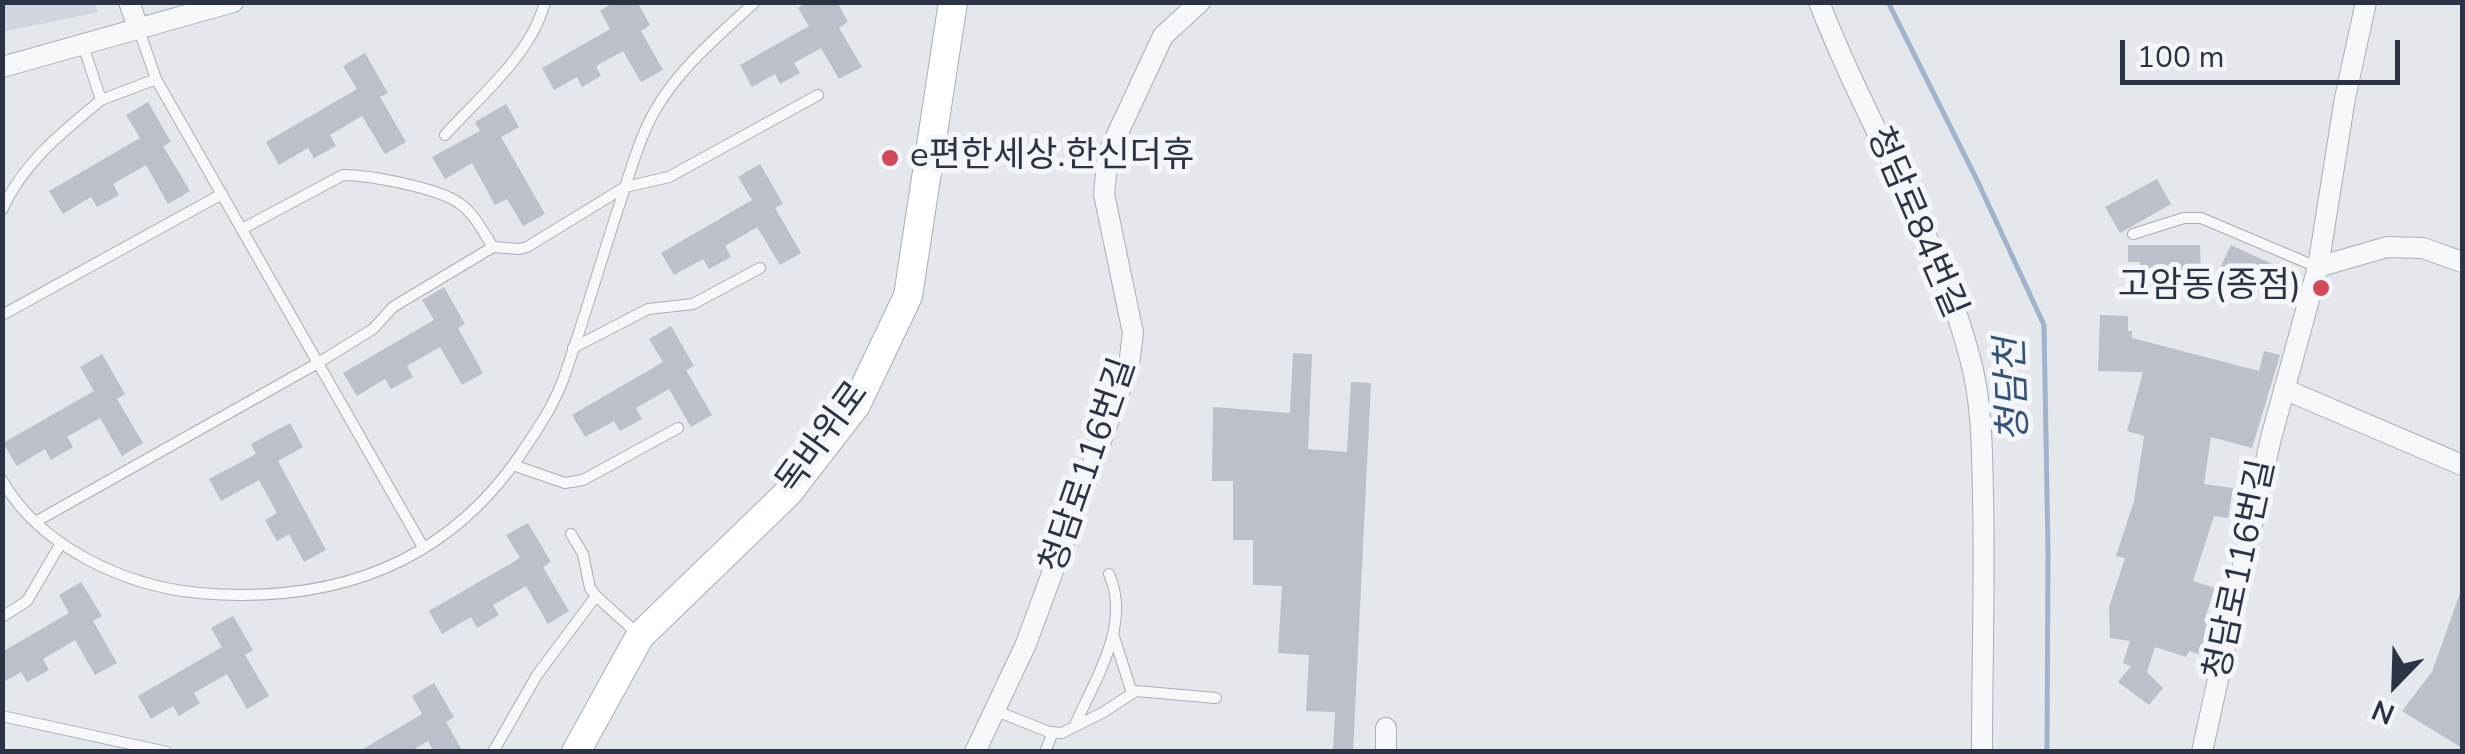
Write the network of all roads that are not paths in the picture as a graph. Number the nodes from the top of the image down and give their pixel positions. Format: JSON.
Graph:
{"nodes":[{"id":1,"x":129,"y":2,"type":"edge"},
{"id":2,"x":233,"y":2,"type":"edge"},
{"id":3,"x":545,"y":2,"type":"edge"},
{"id":4,"x":755,"y":2,"type":"edge"},
{"id":5,"x":953,"y":2,"type":"edge"},
{"id":6,"x":1200,"y":2,"type":"edge"},
{"id":7,"x":1819,"y":2,"type":"edge"},
{"id":8,"x":2366,"y":2,"type":"edge"},
{"id":9,"x":139,"y":30,"type":"junction"},
{"id":10,"x":82,"y":45,"type":"junction"},
{"id":11,"x":2,"y":67,"type":"edge"},
{"id":12,"x":156,"y":79,"type":"junction"},
{"id":13,"x":818,"y":96,"type":"dead end"},
{"id":14,"x":102,"y":100,"type":"junction"},
{"id":15,"x":445,"y":135,"type":"dead end"},
{"id":16,"x":625,"y":187,"type":"junction"},
{"id":17,"x":222,"y":194,"type":"junction"},
{"id":18,"x":2,"y":210,"type":"edge"},
{"id":19,"x":242,"y":228,"type":"junction"},
{"id":20,"x":2133,"y":234,"type":"dead end"},
{"id":21,"x":493,"y":247,"type":"junction"},
{"id":22,"x":2462,"y":262,"type":"edge"},
{"id":23,"x":2318,"y":267,"type":"junction"},
{"id":24,"x":760,"y":268,"type":"dead end"},
{"id":25,"x":2,"y":315,"type":"edge"},
{"id":26,"x":573,"y":348,"type":"junction"},
{"id":27,"x":318,"y":363,"type":"junction"},
{"id":28,"x":2284,"y":390,"type":"junction"},
{"id":29,"x":678,"y":428,"type":"dead end"},
{"id":30,"x":2462,"y":464,"type":"edge"},
{"id":31,"x":512,"y":466,"type":"junction"},
{"id":32,"x":2,"y":480,"type":"edge"},
{"id":33,"x":37,"y":521,"type":"junction"},
{"id":34,"x":571,"y":534,"type":"dead end"},
{"id":35,"x":61,"y":543,"type":"junction"},
{"id":36,"x":423,"y":547,"type":"junction"},
{"id":37,"x":1109,"y":574,"type":"dead end"},
{"id":38,"x":596,"y":596,"type":"junction"},
{"id":39,"x":2,"y":617,"type":"edge"},
{"id":40,"x":640,"y":636,"type":"junction"},
{"id":41,"x":1114,"y":636,"type":"junction"},
{"id":42,"x":1132,"y":693,"type":"junction"},
{"id":43,"x":1216,"y":698,"type":"dead end"},
{"id":44,"x":994,"y":710,"type":"junction"},
{"id":45,"x":2,"y":716,"type":"edge"},
{"id":46,"x":1073,"y":728,"type":"junction"},
{"id":47,"x":1386,"y":728,"type":"dead end"},
{"id":48,"x":1053,"y":732,"type":"junction"},
{"id":49,"x":168,"y":752,"type":"edge"},
{"id":50,"x":493,"y":752,"type":"edge"},
{"id":51,"x":576,"y":752,"type":"edge"},
{"id":52,"x":975,"y":752,"type":"edge"},
{"id":53,"x":1045,"y":752,"type":"edge"},
{"id":54,"x":1386,"y":752,"type":"edge"},
{"id":55,"x":1982,"y":752,"type":"edge"},
{"id":56,"x":2202,"y":752,"type":"edge"}],
"edges":[{"from":1,"to":9,"type":"street"},
{"from":2,"to":9,"type":"street"},
{"from":3,"to":15,"type":"lane"},
{"from":4,"to":16,"type":"lane"},
{"from":5,"to":40,"type":"main road","name":"독바위로"},
{"from":6,"to":44,"type":"street","name":"청담로116번길"},
{"from":7,"to":55,"type":"street","name":"청담로84번길"},
{"from":8,"to":23,"type":"street"},
{"from":9,"to":10,"type":"street"},
{"from":9,"to":12,"type":"lane"},
{"from":10,"to":11,"type":"street"},
{"from":10,"to":14,"type":"lane"},
{"from":12,"to":14,"type":"lane"},
{"from":12,"to":17,"type":"lane"},
{"from":13,"to":16,"type":"lane"},
{"from":14,"to":18,"type":"lane"},
{"from":16,"to":21,"type":"lane"},
{"from":16,"to":26,"type":"lane"},
{"from":17,"to":19,"type":"lane"},
{"from":17,"to":25,"type":"lane"},
{"from":19,"to":21,"type":"lane"},
{"from":19,"to":27,"type":"lane"},
{"from":20,"to":23,"type":"lane"},
{"from":21,"to":27,"type":"lane"},
{"from":22,"to":23,"type":"street"},
{"from":23,"to":28,"type":"street","name":"청담로116번길"},
{"from":24,"to":26,"type":"lane"},
{"from":26,"to":31,"type":"lane"},
{"from":27,"to":33,"type":"lane"},
{"from":27,"to":36,"type":"lane"},
{"from":28,"to":30,"type":"street"},
{"from":28,"to":56,"type":"street","name":"청담로116번길"},
{"from":29,"to":31,"type":"lane"},
{"from":31,"to":36,"type":"lane"},
{"from":32,"to":33,"type":"lane"},
{"from":33,"to":35,"type":"lane"},
{"from":34,"to":38,"type":"lane"},
{"from":35,"to":36,"type":"lane"},
{"from":35,"to":39,"type":"lane"},
{"from":37,"to":41,"type":"lane","name":"청담로116번길"},
{"from":38,"to":40,"type":"lane"},
{"from":38,"to":50,"type":"lane"},
{"from":40,"to":51,"type":"main road","name":"독바위로"},
{"from":41,"to":42,"type":"lane","name":"청담로116번길"},
{"from":41,"to":46,"type":"lane","name":"청담로116번길"},
{"from":42,"to":43,"type":"lane"},
{"from":42,"to":46,"type":"lane"},
{"from":44,"to":48,"type":"lane"},
{"from":44,"to":52,"type":"street","name":"청담로116번길"},
{"from":45,"to":49,"type":"lane"},
{"from":46,"to":48,"type":"lane"},
{"from":47,"to":54,"type":"street"},
{"from":48,"to":53,"type":"lane"}]}
